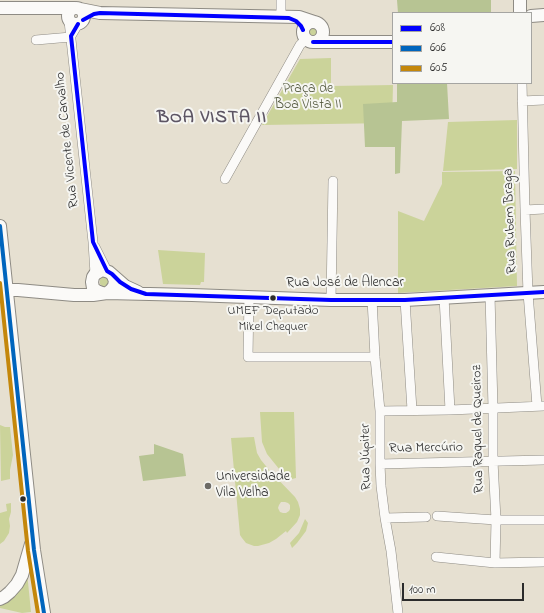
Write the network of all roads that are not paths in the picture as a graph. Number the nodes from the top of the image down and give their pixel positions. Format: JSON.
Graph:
{"nodes":[{"id":1,"x":281,"y":0,"type":"edge"},
{"id":2,"x":520,"y":0,"type":"edge"},
{"id":3,"x":0,"y":8,"type":"edge"},
{"id":4,"x":520,"y":12,"type":"edge"},
{"id":5,"x":544,"y":15,"type":"edge"},
{"id":6,"x":532,"y":16,"type":"edge"},
{"id":7,"x":75,"y":17,"type":"junction"},
{"id":8,"x":283,"y":17,"type":"junction"},
{"id":9,"x":318,"y":24,"type":"junction"},
{"id":10,"x":71,"y":37,"type":"junction"},
{"id":11,"x":307,"y":37,"type":"junction"},
{"id":12,"x":36,"y":40,"type":"dead end"},
{"id":13,"x":347,"y":42,"type":"junction"},
{"id":14,"x":392,"y":42,"type":"edge"},
{"id":15,"x":522,"y":84,"type":"edge"},
{"id":16,"x":544,"y":100,"type":"edge"},
{"id":17,"x":522,"y":101,"type":"junction"},
{"id":18,"x":225,"y":179,"type":"dead end"},
{"id":19,"x":333,"y":181,"type":"dead end"},
{"id":20,"x":544,"y":209,"type":"edge"},
{"id":21,"x":525,"y":210,"type":"junction"},
{"id":22,"x":0,"y":226,"type":"edge"},
{"id":23,"x":102,"y":276,"type":"junction"},
{"id":24,"x":3,"y":291,"type":"edge"},
{"id":25,"x":544,"y":292,"type":"edge"},
{"id":26,"x":104,"y":293,"type":"junction"},
{"id":27,"x":528,"y":293,"type":"junction"},
{"id":28,"x":146,"y":294,"type":"junction"},
{"id":29,"x":66,"y":295,"type":"junction"},
{"id":30,"x":490,"y":295,"type":"junction"},
{"id":31,"x":444,"y":297,"type":"junction"},
{"id":32,"x":249,"y":298,"type":"junction"},
{"id":33,"x":372,"y":299,"type":"junction"},
{"id":34,"x":331,"y":300,"type":"junction"},
{"id":35,"x":405,"y":300,"type":"junction"},
{"id":36,"x":375,"y":358,"type":"junction"},
{"id":37,"x":541,"y":406,"type":"edge"},
{"id":38,"x":493,"y":408,"type":"junction"},
{"id":39,"x":412,"y":410,"type":"junction"},
{"id":40,"x":450,"y":410,"type":"junction"},
{"id":41,"x":380,"y":411,"type":"junction"},
{"id":42,"x":544,"y":460,"type":"edge"},
{"id":43,"x":492,"y":461,"type":"junction"},
{"id":44,"x":380,"y":464,"type":"junction"},
{"id":45,"x":437,"y":516,"type":"dead end"},
{"id":46,"x":426,"y":517,"type":"dead end"},
{"id":47,"x":385,"y":518,"type":"junction"},
{"id":48,"x":496,"y":520,"type":"junction"},
{"id":49,"x":544,"y":520,"type":"edge"},
{"id":50,"x":32,"y":537,"type":"junction"},
{"id":51,"x":436,"y":556,"type":"dead end"},
{"id":52,"x":544,"y":562,"type":"edge"},
{"id":53,"x":495,"y":563,"type":"junction"},
{"id":54,"x":0,"y":599,"type":"edge"},
{"id":55,"x":44,"y":613,"type":"edge"},
{"id":56,"x":398,"y":613,"type":"edge"}],
"edges":[{"from":1,"to":8,"type":"street"},
{"from":2,"to":4,"type":"street"},
{"from":3,"to":7,"type":"street"},
{"from":5,"to":6,"type":"street"},
{"from":7,"to":8,"type":"street"},
{"from":7,"to":10,"type":"street","name":"Rua Vicente de Carvalho"},
{"from":8,"to":9,"type":"street"},
{"from":8,"to":11,"type":"street"},
{"from":9,"to":11,"type":"street"},
{"from":9,"to":11,"type":"street"},
{"from":9,"to":13,"type":"street"},
{"from":10,"to":12,"type":"street"},
{"from":10,"to":23,"type":"street","name":"Rua Vicente de Carvalho"},
{"from":11,"to":13,"type":"street"},
{"from":11,"to":18,"type":"street"},
{"from":13,"to":14,"type":"street"},
{"from":15,"to":17,"type":"street","name":"Rua Rubem Braga"},
{"from":16,"to":17,"type":"street"},
{"from":17,"to":21,"type":"street","name":"Rua Rubem Braga"},
{"from":19,"to":34,"type":"street"},
{"from":20,"to":21,"type":"street"},
{"from":21,"to":27,"type":"street","name":"Rua Rubem Braga"},
{"from":22,"to":24,"type":"street"},
{"from":23,"to":26,"type":"street"},
{"from":23,"to":26,"type":"street"},
{"from":23,"to":28,"type":"street","name":"Rua José de Alencar"},
{"from":23,"to":29,"type":"street","name":"Rua José de Alencar"},
{"from":24,"to":29,"type":"street","name":"Rua José de Alencar"},
{"from":24,"to":50,"type":"street"},
{"from":25,"to":27,"type":"street","name":"Rua José de Alencar"},
{"from":26,"to":28,"type":"street","name":"Rua José de Alencar"},
{"from":26,"to":29,"type":"street","name":"Rua José de Alencar"},
{"from":27,"to":30,"type":"street","name":"Rua José de Alencar"},
{"from":27,"to":37,"type":"street","name":"Rua Rubem Braga"},
{"from":28,"to":32,"type":"street","name":"Rua José de Alencar"},
{"from":30,"to":31,"type":"street","name":"Rua José de Alencar"},
{"from":30,"to":38,"type":"street","name":"Rua Raquel de Queiroz"},
{"from":31,"to":35,"type":"street","name":"Rua José de Alencar"},
{"from":31,"to":40,"type":"street"},
{"from":32,"to":34,"type":"street","name":"Rua José de Alencar"},
{"from":32,"to":36,"type":"street"},
{"from":33,"to":34,"type":"street","name":"Rua José de Alencar"},
{"from":33,"to":35,"type":"street","name":"Rua José de Alencar"},
{"from":33,"to":36,"type":"street","name":"Rua Júpiter"},
{"from":35,"to":39,"type":"street"},
{"from":36,"to":41,"type":"street","name":"Rua Júpiter"},
{"from":37,"to":38,"type":"street"},
{"from":38,"to":40,"type":"street"},
{"from":38,"to":43,"type":"street","name":"Rua Raquel de Queiroz"},
{"from":39,"to":40,"type":"street"},
{"from":39,"to":41,"type":"street"},
{"from":41,"to":44,"type":"street","name":"Rua Júpiter"},
{"from":42,"to":43,"type":"street","name":"Rua Mercúrio"},
{"from":43,"to":44,"type":"street","name":"Rua Mercúrio"},
{"from":43,"to":48,"type":"street","name":"Rua Raquel de Queiroz"},
{"from":44,"to":47,"type":"street","name":"Rua Júpiter"},
{"from":45,"to":48,"type":"street"},
{"from":46,"to":47,"type":"street"},
{"from":47,"to":56,"type":"street","name":"Rua Júpiter"},
{"from":48,"to":49,"type":"street"},
{"from":48,"to":53,"type":"street","name":"Rua Raquel de Queiroz"},
{"from":50,"to":54,"type":"street"},
{"from":50,"to":55,"type":"street"},
{"from":51,"to":53,"type":"street"},
{"from":52,"to":53,"type":"street"}]}
